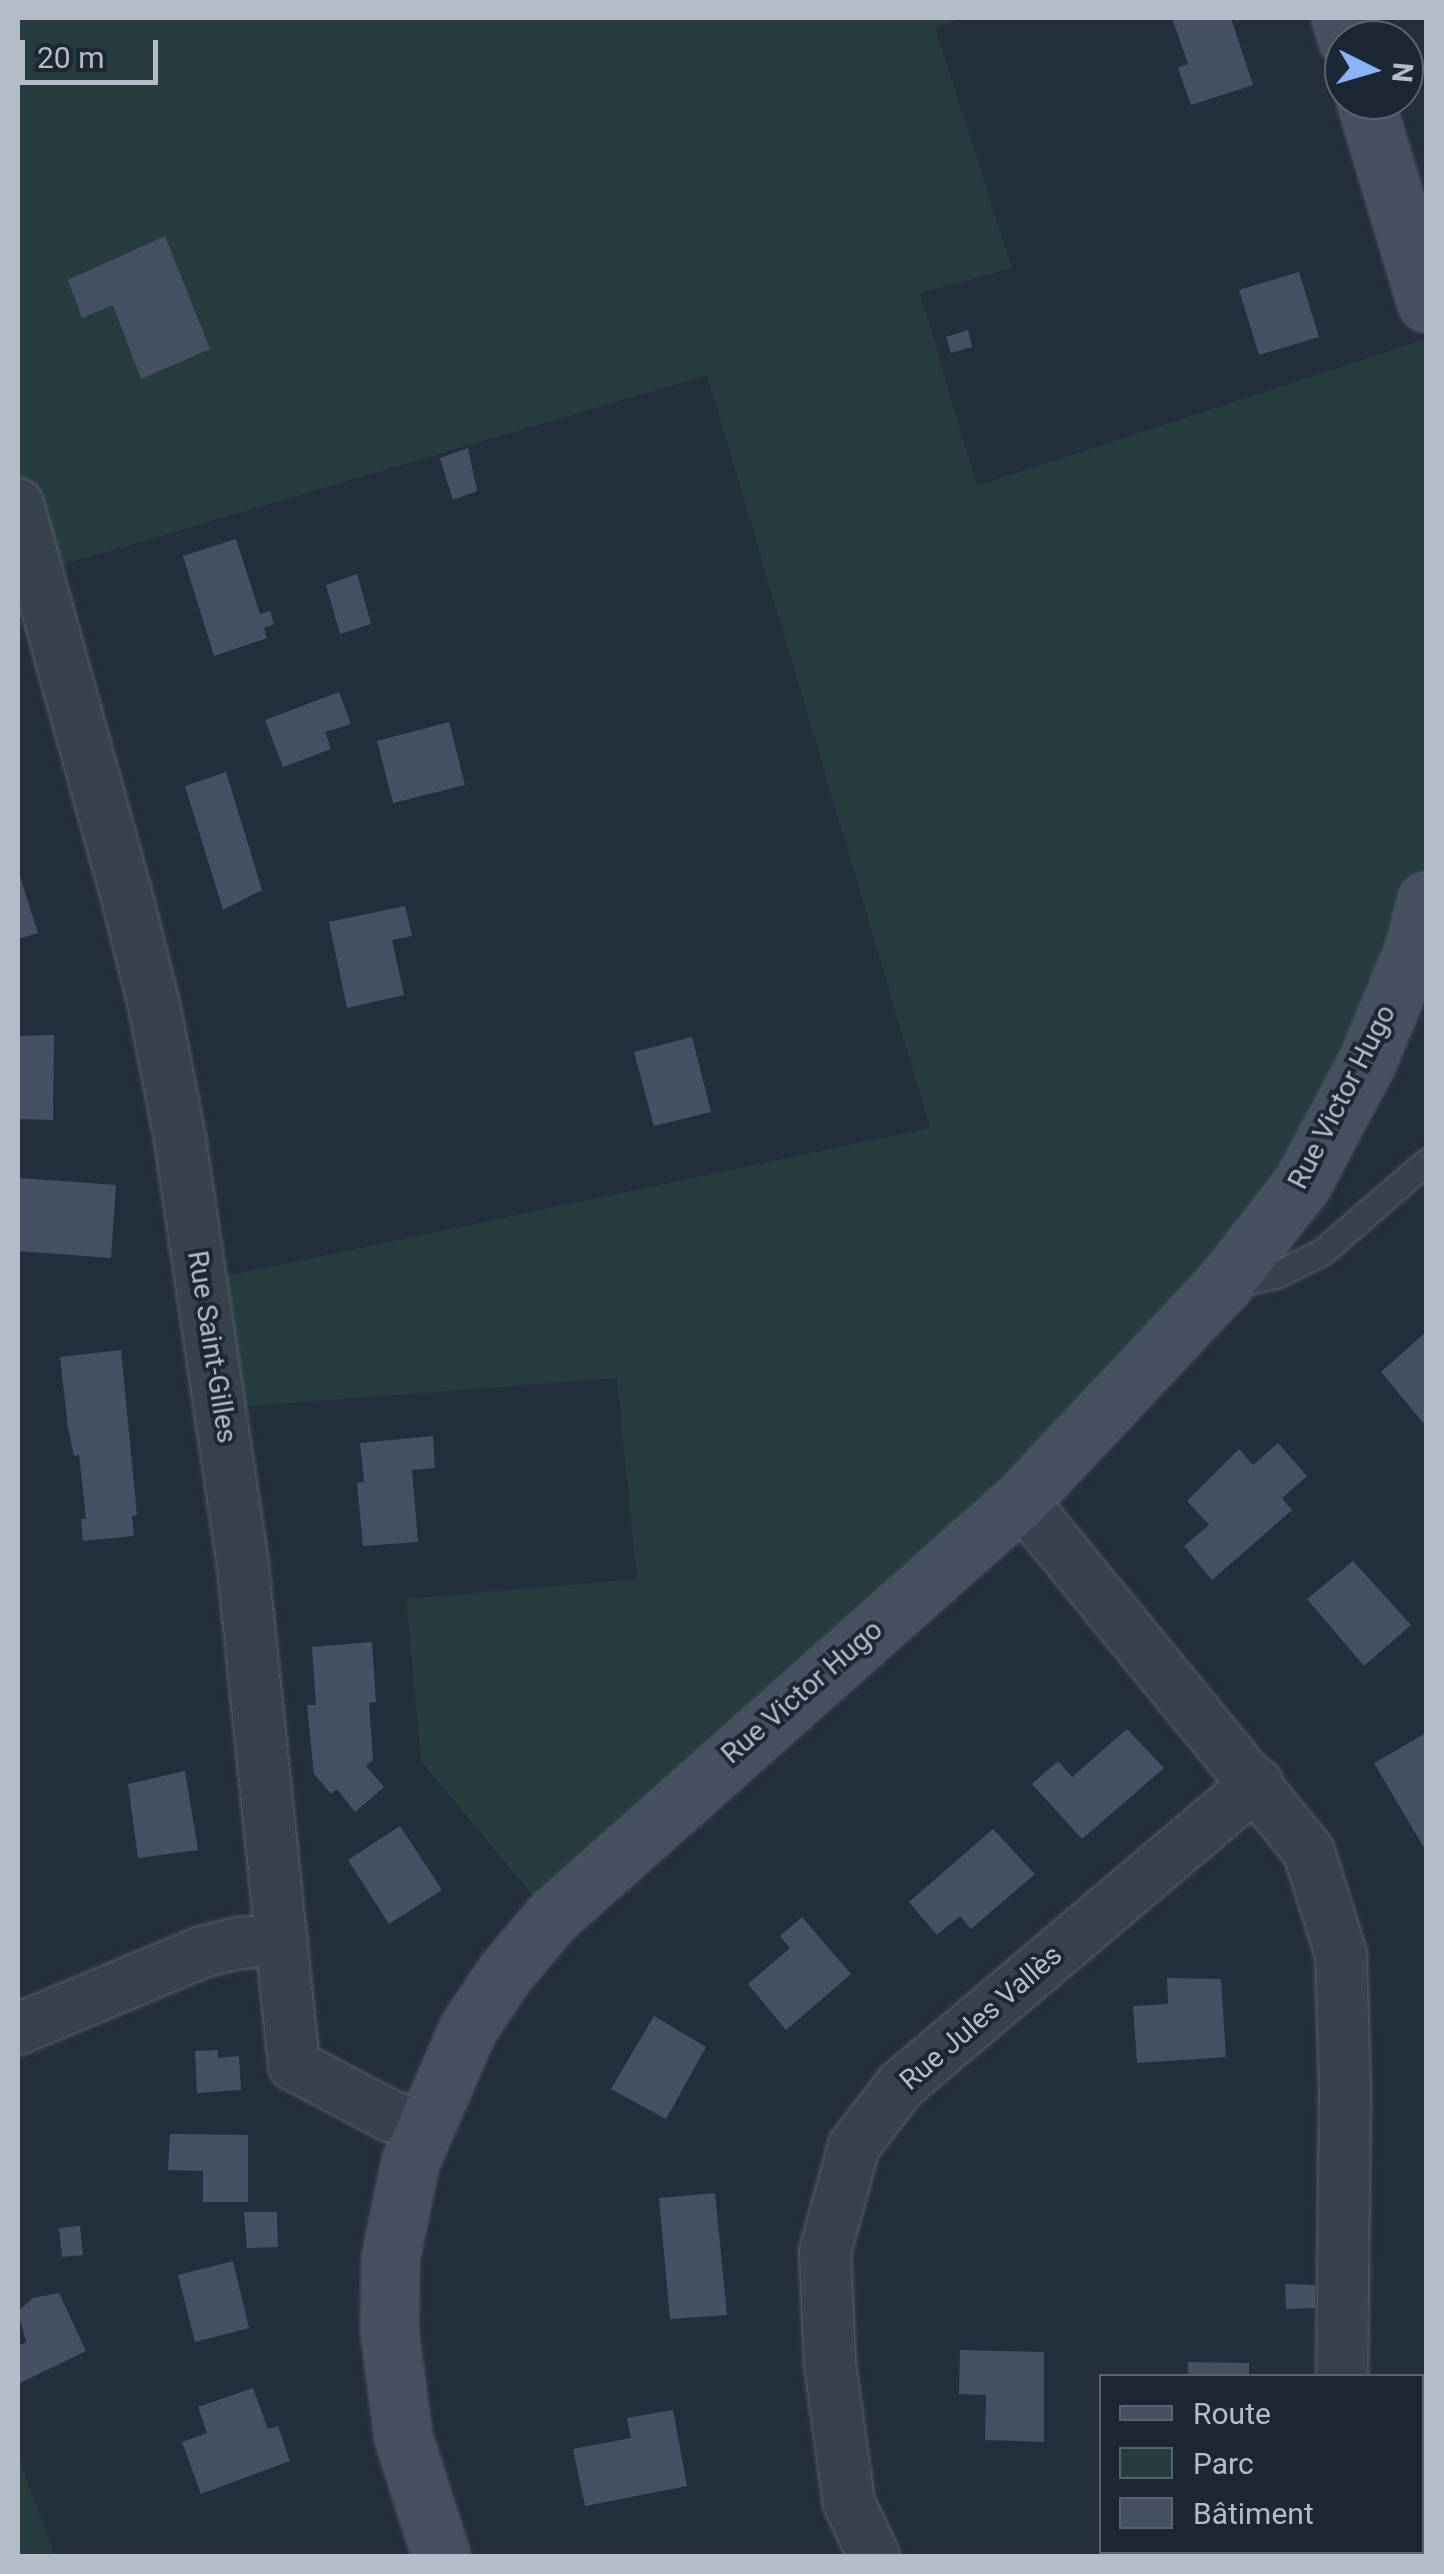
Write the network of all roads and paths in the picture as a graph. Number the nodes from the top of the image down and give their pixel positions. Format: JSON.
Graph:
{"nodes":[{"id":1,"x":1371,"y":120,"type":"edge"},
{"id":2,"x":1426,"y":303,"type":"edge"},
{"id":3,"x":18,"y":504,"type":"edge"},
{"id":4,"x":1423,"y":932,"type":"edge"},
{"id":5,"x":1426,"y":1162,"type":"edge"},
{"id":6,"x":1223,"y":1286,"type":"junction"},
{"id":7,"x":1020,"y":1500,"type":"junction"},
{"id":8,"x":1256,"y":1783,"type":"junction"},
{"id":9,"x":282,"y":1940,"type":"junction"},
{"id":10,"x":18,"y":2029,"type":"edge"},
{"id":11,"x":423,"y":2126,"type":"junction"},
{"id":12,"x":1342,"y":2374,"type":"edge"},
{"id":13,"x":441,"y":2556,"type":"edge"},
{"id":14,"x":874,"y":2556,"type":"edge"}],
"edges":[{"from":1,"to":2,"type":"main road"},
{"from":3,"to":9,"type":"street","name":"Rue Saint-Gilles"},
{"from":4,"to":6,"type":"main road","name":"Rue Victor Hugo"},
{"from":5,"to":6,"type":"lane"},
{"from":6,"to":7,"type":"main road","name":"Rue Victor Hugo"},
{"from":7,"to":8,"type":"street"},
{"from":7,"to":11,"type":"main road","name":"Rue Victor Hugo"},
{"from":8,"to":12,"type":"street"},
{"from":8,"to":14,"type":"street","name":"Rue Jules Vallès"},
{"from":9,"to":10,"type":"street"},
{"from":9,"to":11,"type":"street","name":"Rue Saint-Gilles"},
{"from":11,"to":13,"type":"main road","name":"Rue Victor Hugo"}]}
